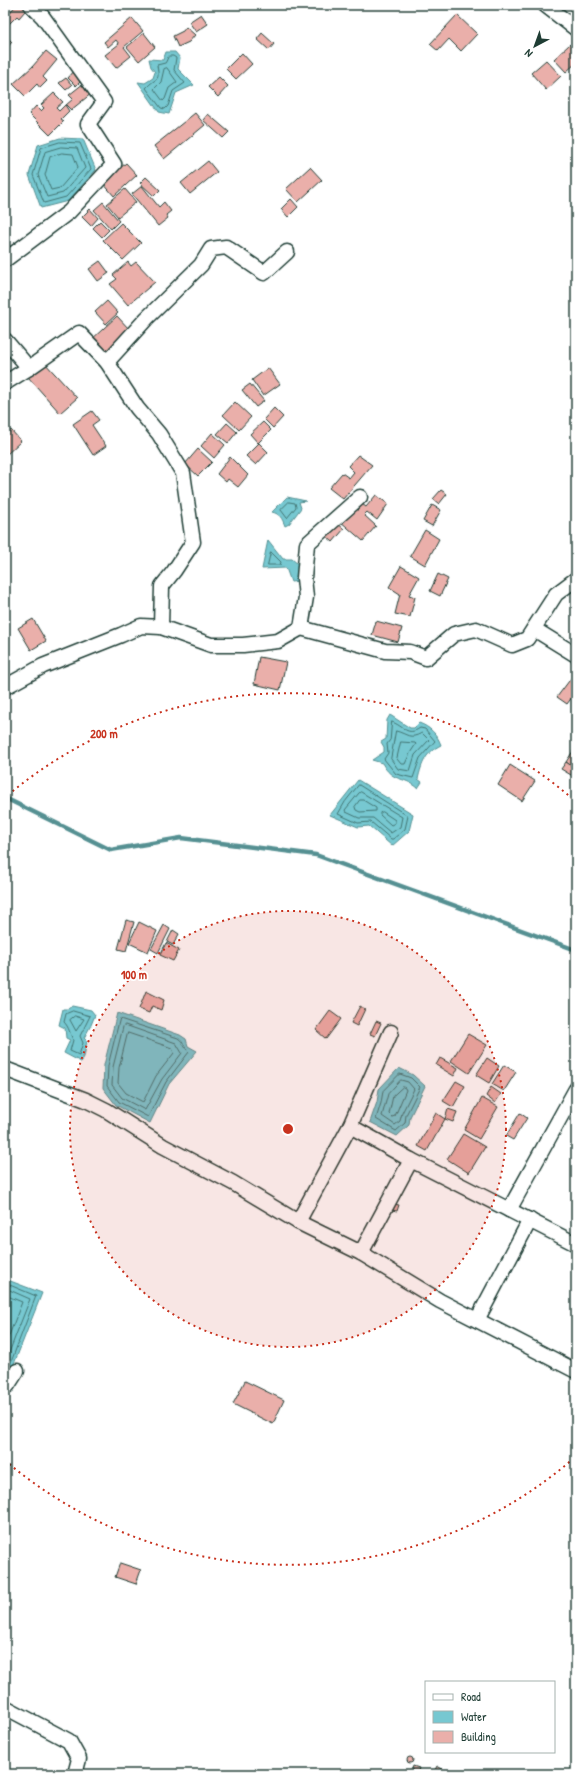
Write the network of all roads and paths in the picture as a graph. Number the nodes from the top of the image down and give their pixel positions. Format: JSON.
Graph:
{"nodes":[{"id":1,"x":31,"y":5,"type":"edge"},
{"id":2,"x":545,"y":5,"type":"edge"},
{"id":3,"x":576,"y":29,"type":"edge"},
{"id":4,"x":287,"y":252,"type":"dead end"},
{"id":5,"x":5,"y":260,"type":"edge"},
{"id":6,"x":5,"y":340,"type":"edge"},
{"id":7,"x":107,"y":362,"type":"junction"},
{"id":8,"x":29,"y":368,"type":"junction"},
{"id":9,"x":5,"y":383,"type":"edge"},
{"id":10,"x":360,"y":497,"type":"dead end"},
{"id":11,"x":576,"y":579,"type":"edge"},
{"id":12,"x":161,"y":627,"type":"junction"},
{"id":13,"x":301,"y":628,"type":"junction"},
{"id":14,"x":534,"y":629,"type":"junction"},
{"id":15,"x":576,"y":655,"type":"edge"},
{"id":16,"x":5,"y":687,"type":"edge"},
{"id":17,"x":391,"y":1032,"type":"dead end"},
{"id":18,"x":5,"y":1069,"type":"edge"},
{"id":19,"x":576,"y":1089,"type":"edge"},
{"id":20,"x":350,"y":1126,"type":"junction"},
{"id":21,"x":411,"y":1160,"type":"junction"},
{"id":22,"x":509,"y":1210,"type":"junction"},
{"id":23,"x":530,"y":1220,"type":"junction"},
{"id":24,"x":298,"y":1222,"type":"junction"},
{"id":25,"x":576,"y":1244,"type":"edge"},
{"id":26,"x":361,"y":1254,"type":"junction"},
{"id":27,"x":477,"y":1320,"type":"junction"},
{"id":28,"x":17,"y":1371,"type":"dead end"},
{"id":29,"x":576,"y":1371,"type":"edge"},
{"id":30,"x":5,"y":1384,"type":"edge"},
{"id":31,"x":5,"y":1707,"type":"edge"},
{"id":32,"x":74,"y":1774,"type":"edge"}],
"edges":[{"from":1,"to":5,"type":"street"},
{"from":2,"to":3,"type":"street"},
{"from":4,"to":7,"type":"street"},
{"from":6,"to":8,"type":"street"},
{"from":7,"to":8,"type":"street"},
{"from":7,"to":12,"type":"street"},
{"from":8,"to":9,"type":"street"},
{"from":10,"to":13,"type":"street"},
{"from":11,"to":14,"type":"street"},
{"from":12,"to":13,"type":"street"},
{"from":12,"to":16,"type":"street"},
{"from":13,"to":14,"type":"street"},
{"from":14,"to":15,"type":"street"},
{"from":17,"to":20,"type":"street"},
{"from":18,"to":24,"type":"street"},
{"from":19,"to":22,"type":"street"},
{"from":20,"to":21,"type":"street"},
{"from":20,"to":24,"type":"street"},
{"from":21,"to":22,"type":"street"},
{"from":21,"to":26,"type":"street"},
{"from":22,"to":23,"type":"street"},
{"from":23,"to":25,"type":"street"},
{"from":23,"to":27,"type":"street"},
{"from":24,"to":26,"type":"street"},
{"from":26,"to":27,"type":"street"},
{"from":27,"to":29,"type":"street"},
{"from":28,"to":30,"type":"street"},
{"from":31,"to":32,"type":"street"}]}
